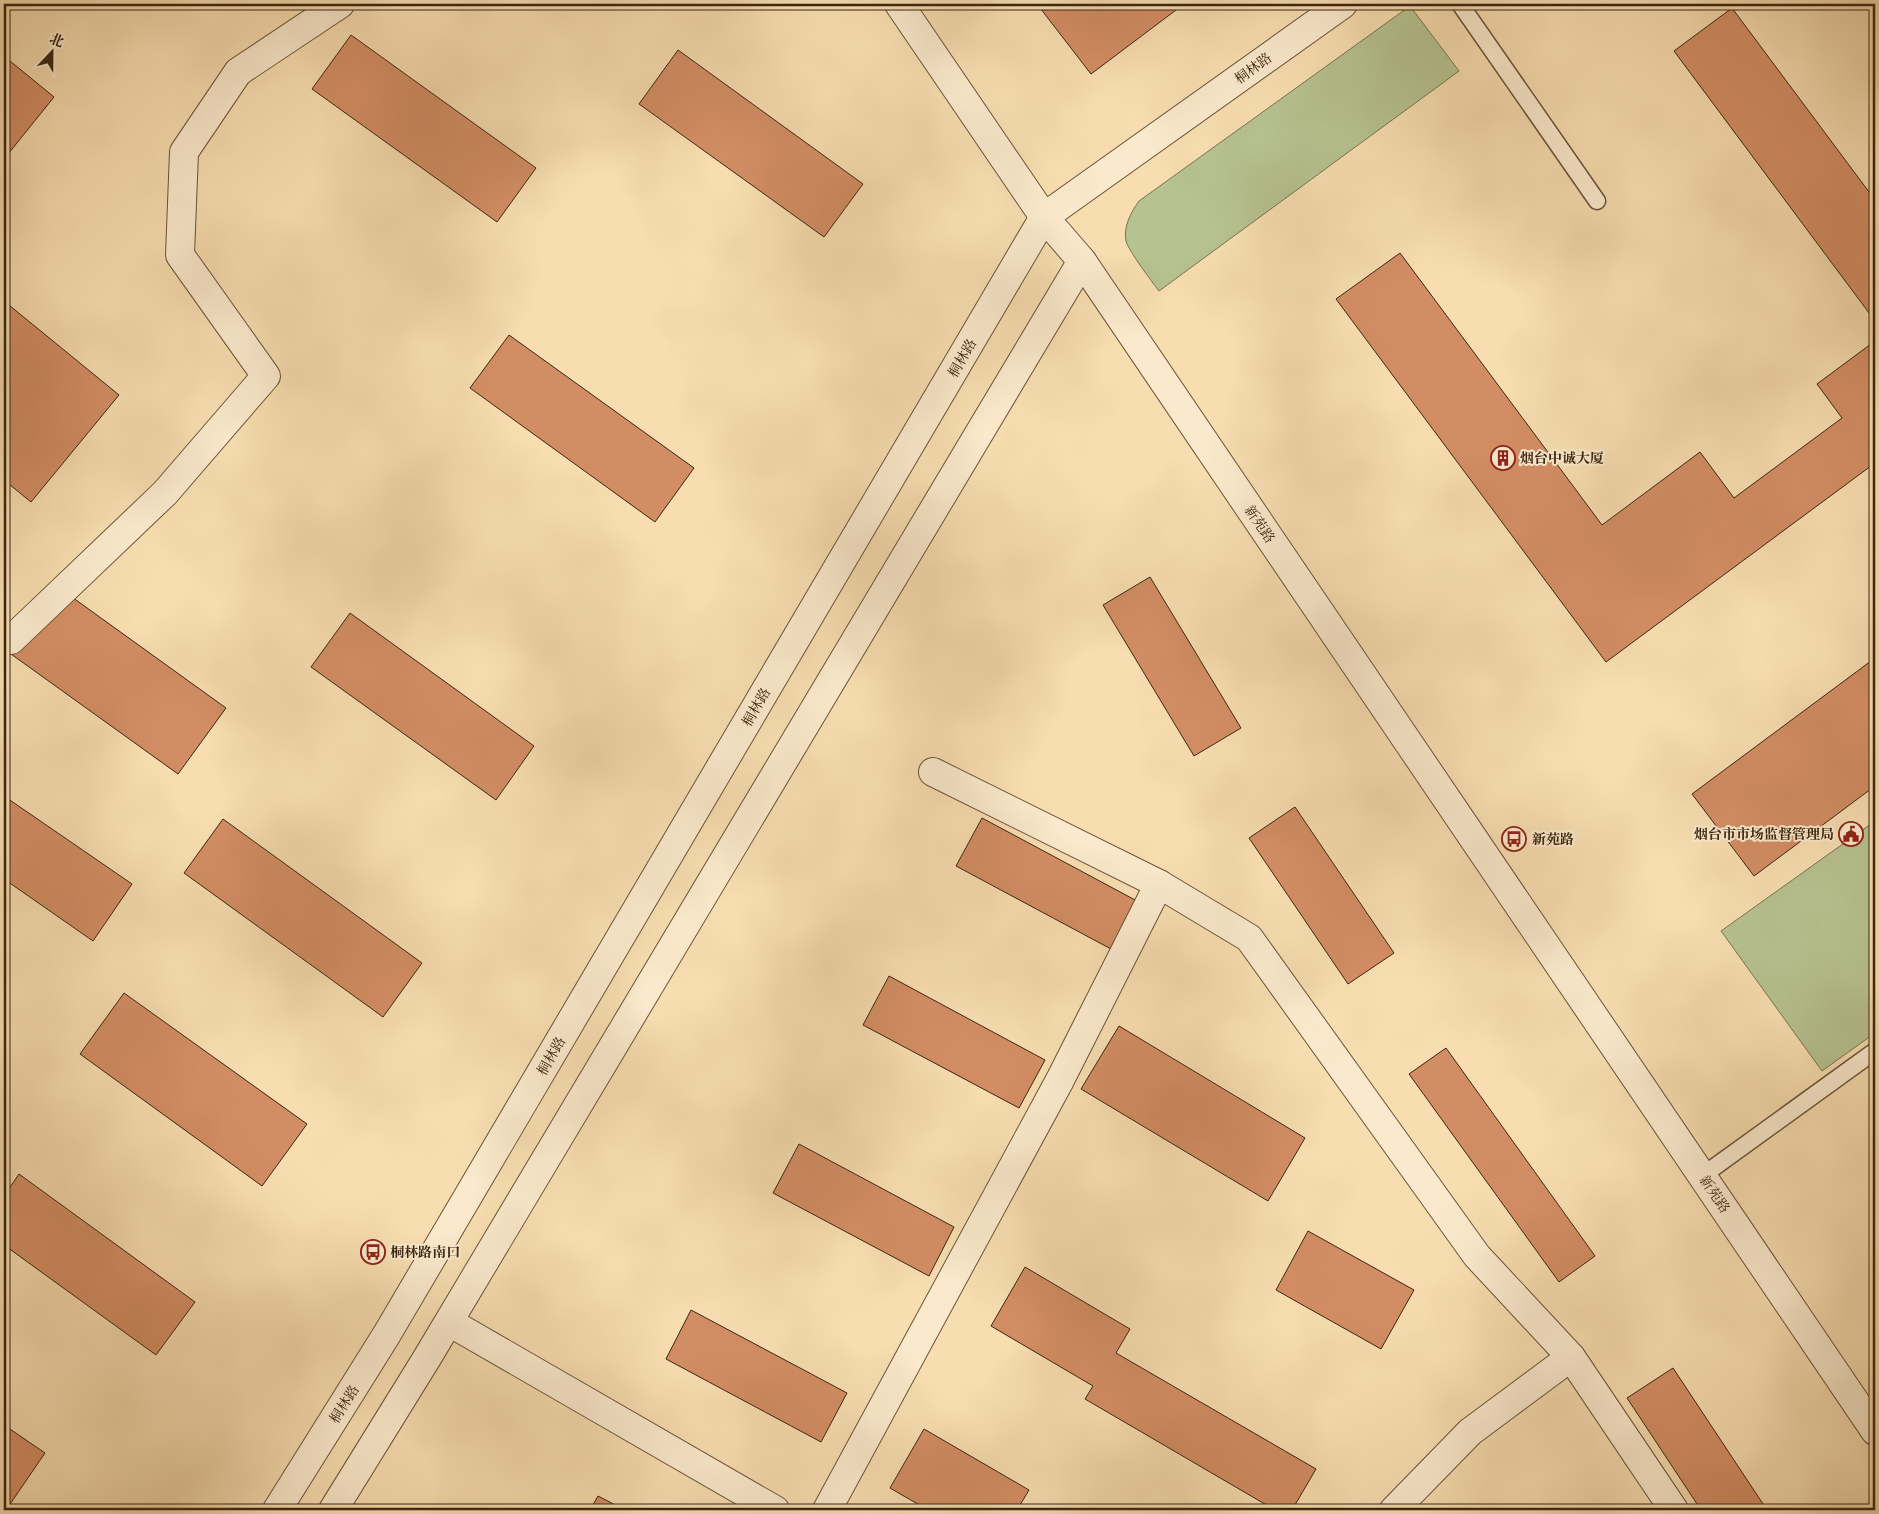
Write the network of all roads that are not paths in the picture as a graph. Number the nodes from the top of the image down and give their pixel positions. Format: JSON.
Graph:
{"nodes":[{"id":1,"x":340,"y":4,"type":"edge"},
{"id":2,"x":898,"y":4,"type":"edge"},
{"id":3,"x":1343,"y":4,"type":"edge"},
{"id":4,"x":1460,"y":4,"type":"edge"},
{"id":5,"x":1597,"y":201,"type":"dead end"},
{"id":6,"x":1044,"y":217,"type":"junction"},
{"id":7,"x":1082,"y":261,"type":"junction"},
{"id":8,"x":4,"y":641,"type":"edge"},
{"id":9,"x":933,"y":772,"type":"dead end"},
{"id":10,"x":1159,"y":884,"type":"junction"},
{"id":11,"x":1875,"y":1051,"type":"edge"},
{"id":12,"x":1702,"y":1176,"type":"junction"},
{"id":13,"x":449,"y":1322,"type":"junction"},
{"id":14,"x":1570,"y":1356,"type":"junction"},
{"id":15,"x":1875,"y":1431,"type":"edge"},
{"id":16,"x":1399,"y":1508,"type":"edge"},
{"id":17,"x":277,"y":1510,"type":"edge"},
{"id":18,"x":334,"y":1510,"type":"edge"},
{"id":19,"x":775,"y":1510,"type":"edge"},
{"id":20,"x":827,"y":1510,"type":"edge"},
{"id":21,"x":1674,"y":1510,"type":"edge"}],
"edges":[{"from":1,"to":8,"type":"street"},
{"from":2,"to":6,"type":"street","name":"新苑路"},
{"from":3,"to":6,"type":"street","name":"桐林路"},
{"from":4,"to":5,"type":"lane"},
{"from":6,"to":7,"type":"street","name":"新苑路"},
{"from":6,"to":17,"type":"street","name":"桐林路"},
{"from":7,"to":12,"type":"street","name":"新苑路"},
{"from":7,"to":13,"type":"street"},
{"from":9,"to":10,"type":"street"},
{"from":10,"to":14,"type":"street"},
{"from":10,"to":20,"type":"street"},
{"from":11,"to":12,"type":"lane"},
{"from":12,"to":15,"type":"street","name":"新苑路"},
{"from":13,"to":18,"type":"street"},
{"from":13,"to":19,"type":"street"},
{"from":14,"to":16,"type":"street"},
{"from":14,"to":21,"type":"street"}]}
